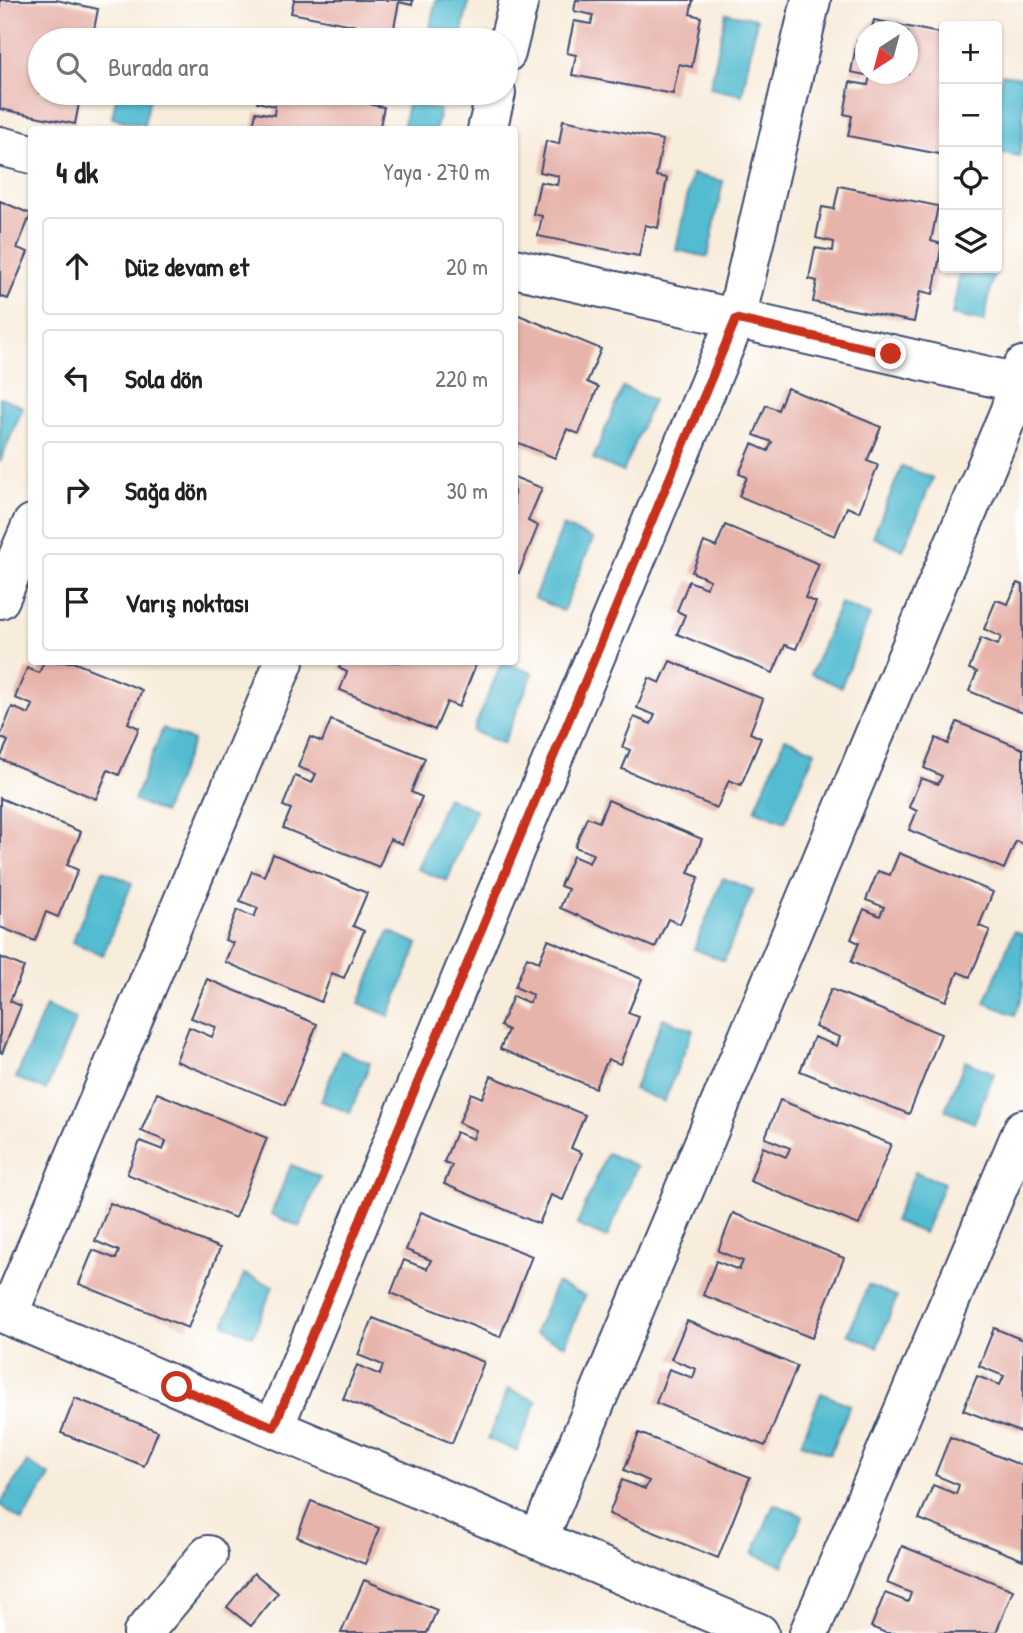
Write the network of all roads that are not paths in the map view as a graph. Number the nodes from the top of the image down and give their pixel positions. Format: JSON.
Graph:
{"nodes":[{"id":1,"x":519,"y":0,"type":"edge"},
{"id":2,"x":811,"y":0,"type":"edge"},
{"id":3,"x":512,"y":28,"type":"edge"},
{"id":4,"x":493,"y":105,"type":"edge"},
{"id":5,"x":488,"y":126,"type":"edge"},
{"id":6,"x":0,"y":146,"type":"edge"},
{"id":7,"x":28,"y":153,"type":"edge"},
{"id":8,"x":518,"y":269,"type":"edge"},
{"id":9,"x":736,"y":319,"type":"junction"},
{"id":10,"x":1022,"y":378,"type":"edge"},
{"id":11,"x":28,"y":533,"type":"edge"},
{"id":12,"x":0,"y":599,"type":"edge"},
{"id":13,"x":283,"y":665,"type":"edge"},
{"id":14,"x":1023,"y":1129,"type":"edge"},
{"id":15,"x":4,"y":1314,"type":"edge"},
{"id":16,"x":274,"y":1427,"type":"junction"},
{"id":17,"x":538,"y":1540,"type":"junction"},
{"id":18,"x":208,"y":1555,"type":"dead end"},
{"id":19,"x":143,"y":1633,"type":"edge"},
{"id":20,"x":759,"y":1633,"type":"edge"},
{"id":21,"x":809,"y":1633,"type":"edge"}],
"edges":[{"from":1,"to":3,"type":"street"},
{"from":2,"to":9,"type":"street"},
{"from":4,"to":5,"type":"street"},
{"from":6,"to":7,"type":"street"},
{"from":8,"to":9,"type":"street"},
{"from":9,"to":10,"type":"street"},
{"from":9,"to":16,"type":"street"},
{"from":10,"to":17,"type":"street"},
{"from":11,"to":12,"type":"street"},
{"from":13,"to":15,"type":"street"},
{"from":14,"to":21,"type":"street"},
{"from":15,"to":16,"type":"street"},
{"from":16,"to":17,"type":"street"},
{"from":17,"to":20,"type":"street"},
{"from":18,"to":19,"type":"street"}]}
